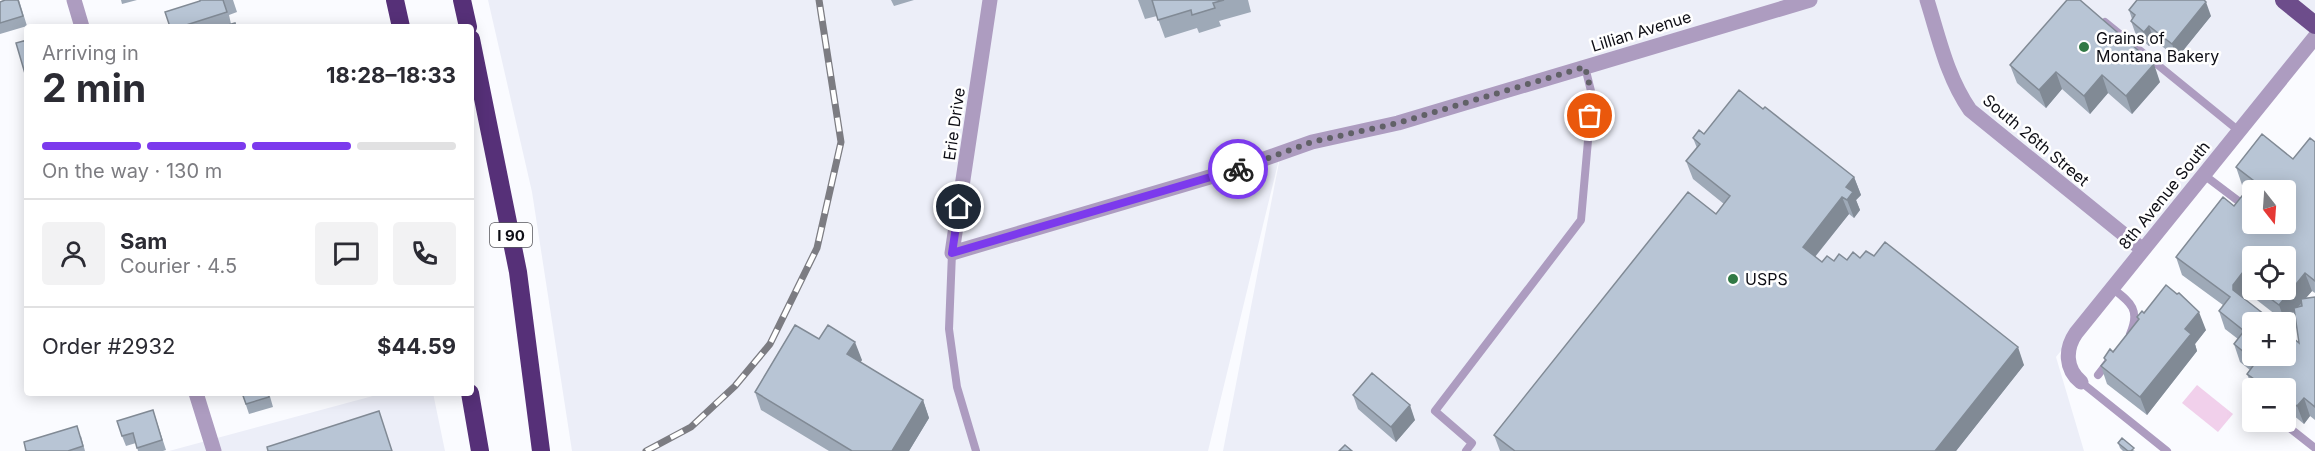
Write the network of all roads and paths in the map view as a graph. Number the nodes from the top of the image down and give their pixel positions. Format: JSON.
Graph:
{"nodes":[{"id":1,"x":74,"y":0,"type":"edge"},
{"id":2,"x":395,"y":0,"type":"edge"},
{"id":3,"x":462,"y":0,"type":"edge"},
{"id":4,"x":990,"y":0,"type":"edge"},
{"id":5,"x":1810,"y":0,"type":"edge"},
{"id":6,"x":1927,"y":0,"type":"edge"},
{"id":7,"x":2284,"y":0,"type":"edge"},
{"id":8,"x":2096,"y":15,"type":"edge"},
{"id":9,"x":81,"y":24,"type":"edge"},
{"id":10,"x":400,"y":24,"type":"edge"},
{"id":11,"x":467,"y":24,"type":"edge"},
{"id":12,"x":2315,"y":25,"type":"edge"},
{"id":13,"x":2315,"y":37,"type":"edge"},
{"id":14,"x":474,"y":54,"type":"edge"},
{"id":15,"x":1585,"y":67,"type":"junction"},
{"id":16,"x":2239,"y":131,"type":"junction"},
{"id":17,"x":2204,"y":174,"type":"junction"},
{"id":18,"x":2242,"y":204,"type":"edge"},
{"id":19,"x":2143,"y":250,"type":"junction"},
{"id":20,"x":952,"y":253,"type":"junction"},
{"id":21,"x":2112,"y":288,"type":"junction"},
{"id":22,"x":2128,"y":338,"type":"edge"},
{"id":23,"x":2113,"y":356,"type":"edge"},
{"id":24,"x":2098,"y":375,"type":"dead end"},
{"id":25,"x":2081,"y":382,"type":"joint"},
{"id":26,"x":197,"y":396,"type":"edge"},
{"id":27,"x":471,"y":396,"type":"edge"},
{"id":28,"x":2295,"y":432,"type":"edge"},
{"id":29,"x":540,"y":442,"type":"edge"},
{"id":30,"x":2315,"y":448,"type":"edge"},
{"id":31,"x":214,"y":451,"type":"edge"},
{"id":32,"x":480,"y":451,"type":"edge"},
{"id":33,"x":976,"y":451,"type":"edge"},
{"id":34,"x":1466,"y":451,"type":"edge"},
{"id":35,"x":2167,"y":451,"type":"edge"}],
"edges":[{"from":1,"to":9,"type":"street"},
{"from":2,"to":10,"type":"highway"},
{"from":3,"to":11,"type":"highway"},
{"from":4,"to":20,"type":"street","name":"Erie Drive"},
{"from":5,"to":15,"type":"street","name":"Lillian Avenue"},
{"from":6,"to":19,"type":"street","name":"South 26th Street"},
{"from":7,"to":12,"type":"main road"},
{"from":8,"to":16,"type":"lane"},
{"from":13,"to":16,"type":"street","name":"8th Avenue South"},
{"from":14,"to":29,"type":"highway","number":"I 90"},
{"from":15,"to":20,"type":"street","name":"Lillian Avenue"},
{"from":15,"to":34,"type":"lane"},
{"from":16,"to":17,"type":"street","name":"8th Avenue South"},
{"from":17,"to":18,"type":"lane"},
{"from":17,"to":19,"type":"street","name":"8th Avenue South"},
{"from":19,"to":21,"type":"street","name":"8th Avenue South"},
{"from":20,"to":33,"type":"lane"},
{"from":21,"to":22,"type":"lane"},
{"from":21,"to":25,"type":"street","name":"8th Avenue South"},
{"from":23,"to":24,"type":"lane"},
{"from":25,"to":35,"type":"lane"},
{"from":26,"to":31,"type":"street"},
{"from":27,"to":32,"type":"highway"},
{"from":28,"to":30,"type":"lane"}]}
